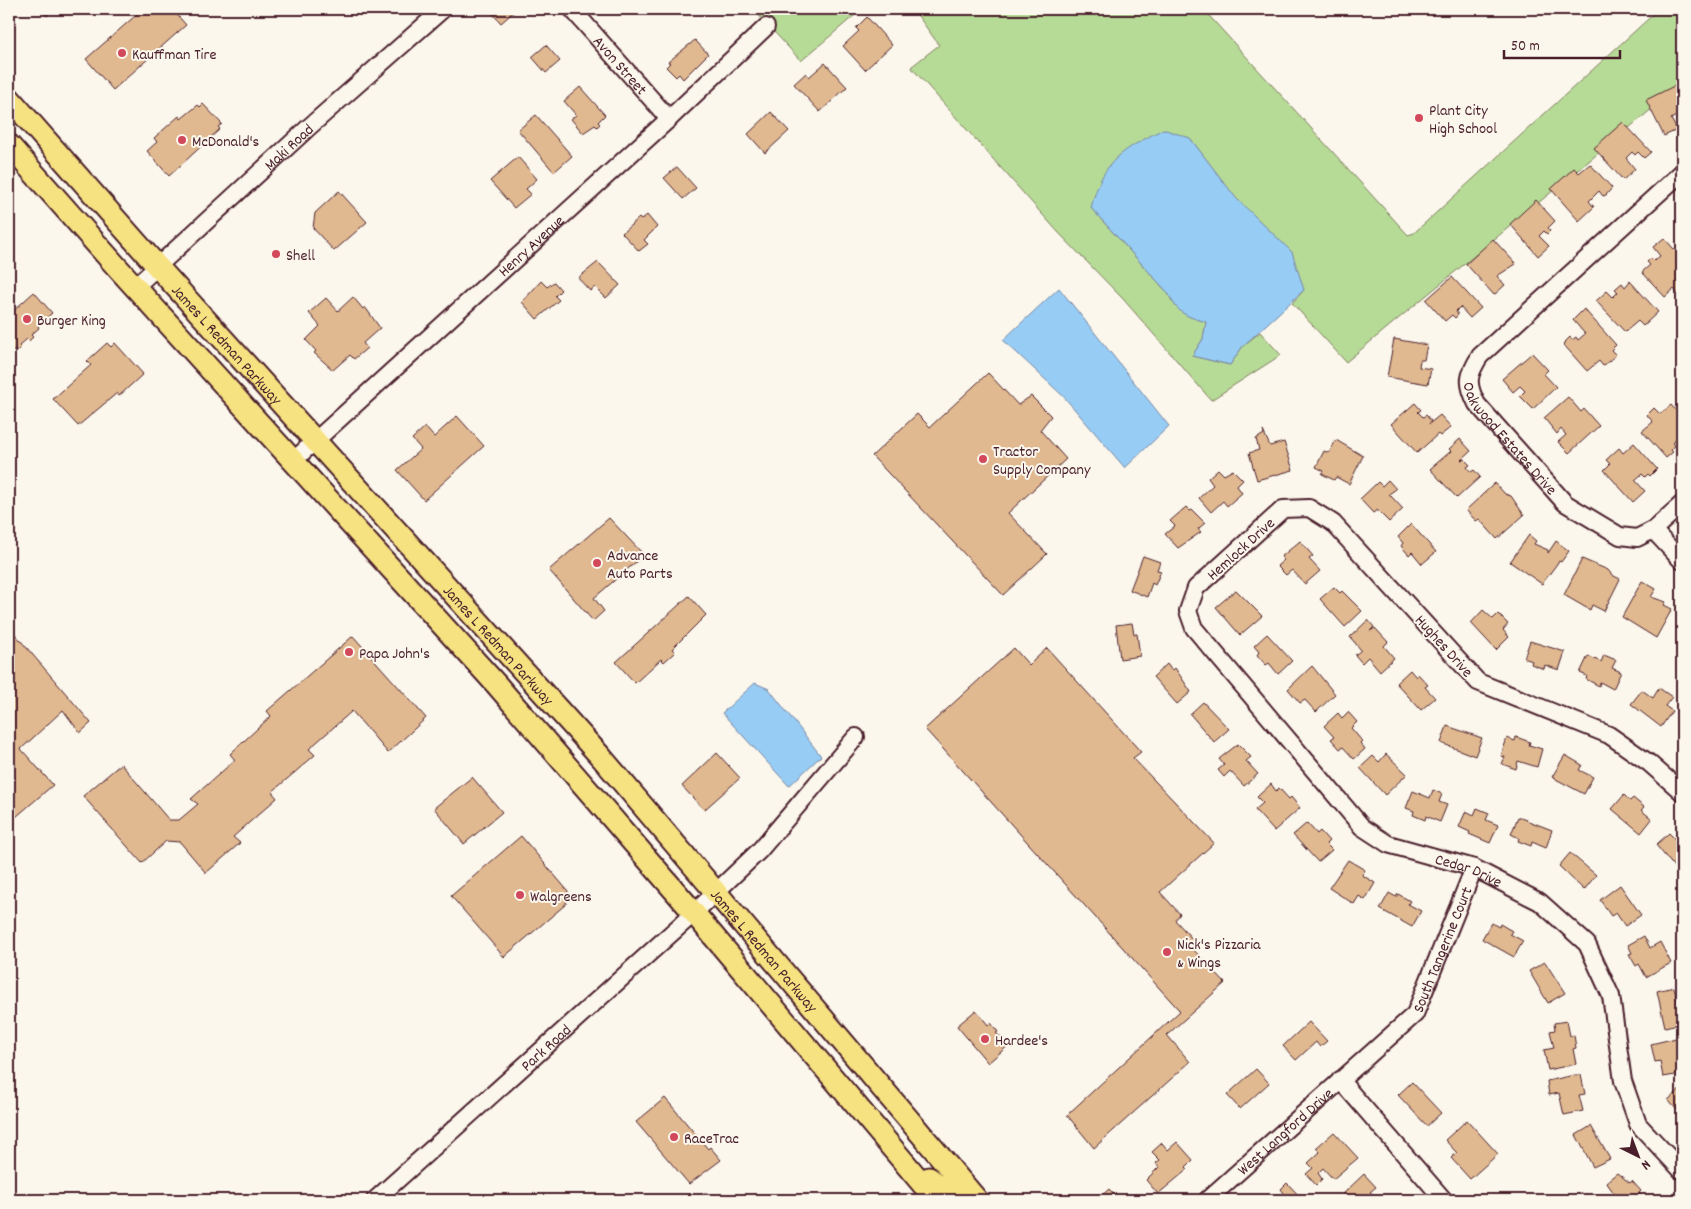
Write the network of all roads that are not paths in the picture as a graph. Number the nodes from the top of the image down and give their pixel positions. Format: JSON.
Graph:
{"nodes":[{"id":1,"x":443,"y":9,"type":"edge"},
{"id":2,"x":572,"y":9,"type":"edge"},
{"id":3,"x":766,"y":27,"type":"dead end"},
{"id":4,"x":9,"y":98,"type":"edge"},
{"id":5,"x":669,"y":119,"type":"junction"},
{"id":6,"x":9,"y":145,"type":"edge"},
{"id":7,"x":1682,"y":172,"type":"edge"},
{"id":8,"x":157,"y":266,"type":"junction"},
{"id":9,"x":135,"y":287,"type":"junction"},
{"id":10,"x":316,"y":440,"type":"junction"},
{"id":11,"x":293,"y":461,"type":"junction"},
{"id":12,"x":1682,"y":504,"type":"edge"},
{"id":13,"x":1309,"y":508,"type":"joint"},
{"id":14,"x":1652,"y":530,"type":"junction"},
{"id":15,"x":1682,"y":561,"type":"edge"},
{"id":16,"x":1188,"y":611,"type":"joint"},
{"id":17,"x":856,"y":737,"type":"dead end"},
{"id":18,"x":1682,"y":792,"type":"edge"},
{"id":19,"x":1474,"y":868,"type":"junction"},
{"id":20,"x":715,"y":892,"type":"junction"},
{"id":21,"x":694,"y":913,"type":"junction"},
{"id":22,"x":861,"y":1062,"type":"junction"},
{"id":23,"x":1340,"y":1080,"type":"junction"},
{"id":24,"x":843,"y":1090,"type":"junction"},
{"id":25,"x":900,"y":1158,"type":"junction"},
{"id":26,"x":1682,"y":1172,"type":"edge"},
{"id":27,"x":965,"y":1196,"type":"edge"},
{"id":28,"x":375,"y":1200,"type":"edge"},
{"id":29,"x":936,"y":1200,"type":"edge"},
{"id":30,"x":1207,"y":1200,"type":"edge"},
{"id":31,"x":1444,"y":1200,"type":"edge"}],
"edges":[{"from":1,"to":8,"type":"street","name":"Maki Road"},
{"from":2,"to":5,"type":"street","name":"Avon Street"},
{"from":3,"to":5,"type":"street","name":"Henry Avenue"},
{"from":4,"to":8,"type":"main road","name":"James L Redman Parkway"},
{"from":5,"to":10,"type":"street","name":"Henry Avenue"},
{"from":6,"to":9,"type":"main road","name":"James L Redman Parkway"},
{"from":7,"to":14,"type":"street","name":"Oakwood Estates Drive"},
{"from":8,"to":9,"type":"street","name":"Maki Road"},
{"from":8,"to":10,"type":"main road","name":"James L Redman Parkway"},
{"from":9,"to":11,"type":"main road","name":"James L Redman Parkway"},
{"from":10,"to":11,"type":"street","name":"Henry Avenue"},
{"from":10,"to":20,"type":"main road","name":"James L Redman Parkway"},
{"from":11,"to":21,"type":"main road","name":"James L Redman Parkway"},
{"from":12,"to":14,"type":"street","name":"Oakwood Estates Drive"},
{"from":13,"to":16,"type":"street","name":"Hemlock Drive"},
{"from":13,"to":18,"type":"street","name":"Hughes Drive"},
{"from":14,"to":15,"type":"street"},
{"from":16,"to":19,"type":"street","name":"Cedar Drive"},
{"from":17,"to":20,"type":"street","name":"Park Road"},
{"from":19,"to":23,"type":"street","name":"South Tangerine Court"},
{"from":19,"to":26,"type":"street","name":"Cedar Drive"},
{"from":20,"to":21,"type":"street","name":"Park Road"},
{"from":20,"to":22,"type":"main road","name":"James L Redman Parkway"},
{"from":21,"to":22,"type":"main road"},
{"from":21,"to":24,"type":"main road","name":"James L Redman Parkway"},
{"from":21,"to":28,"type":"street","name":"Park Road"},
{"from":22,"to":27,"type":"main road","name":"James L Redman Parkway"},
{"from":23,"to":30,"type":"street","name":"West Langford Drive"},
{"from":23,"to":31,"type":"street"},
{"from":24,"to":25,"type":"main road","name":"James L Redman Parkway"},
{"from":24,"to":27,"type":"main road"},
{"from":25,"to":27,"type":"main road"},
{"from":25,"to":29,"type":"main road","name":"James L Redman Parkway"}]}
